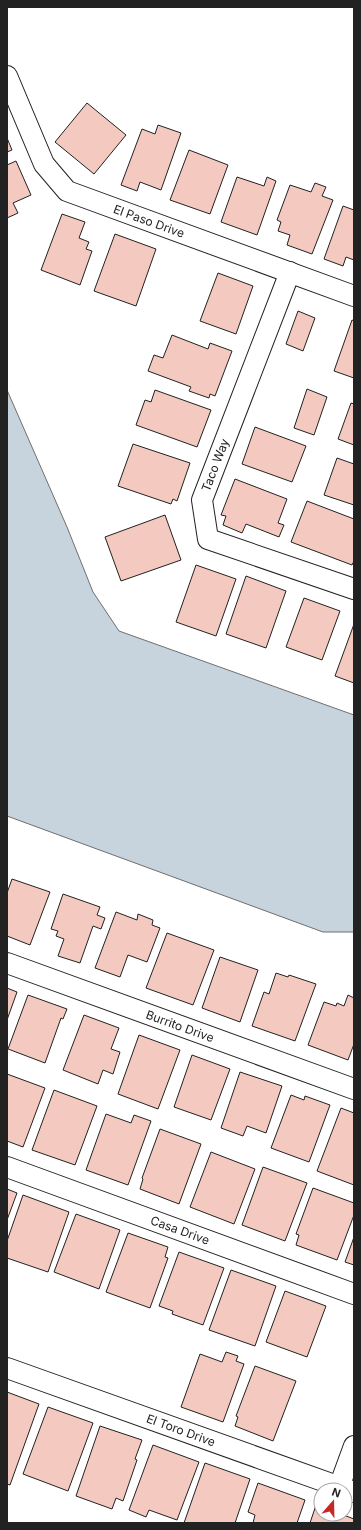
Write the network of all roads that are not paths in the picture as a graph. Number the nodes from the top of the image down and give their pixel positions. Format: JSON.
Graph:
{"nodes":[{"id":1,"x":7,"y":76,"type":"edge"},
{"id":2,"x":290,"y":272,"type":"junction"},
{"id":3,"x":354,"y":296,"type":"edge"},
{"id":4,"x":354,"y":589,"type":"edge"},
{"id":5,"x":7,"y":963,"type":"edge"},
{"id":6,"x":354,"y":1089,"type":"edge"},
{"id":7,"x":7,"y":1167,"type":"edge"},
{"id":8,"x":354,"y":1294,"type":"edge"},
{"id":9,"x":7,"y":1368,"type":"edge"},
{"id":10,"x":354,"y":1446,"type":"edge"},
{"id":11,"x":325,"y":1482,"type":"edge"},
{"id":12,"x":348,"y":1482,"type":"edge"}],
"edges":[{"from":1,"to":2,"type":"street","name":"El Paso Drive"},
{"from":2,"to":3,"type":"street","name":"El Paso Drive"},
{"from":2,"to":4,"type":"street","name":"Taco Way"},
{"from":5,"to":6,"type":"street","name":"Burrito Drive"},
{"from":7,"to":8,"type":"street","name":"Casa Drive"},
{"from":9,"to":11,"type":"street","name":"El Toro Drive"},
{"from":10,"to":12,"type":"street"}]}
